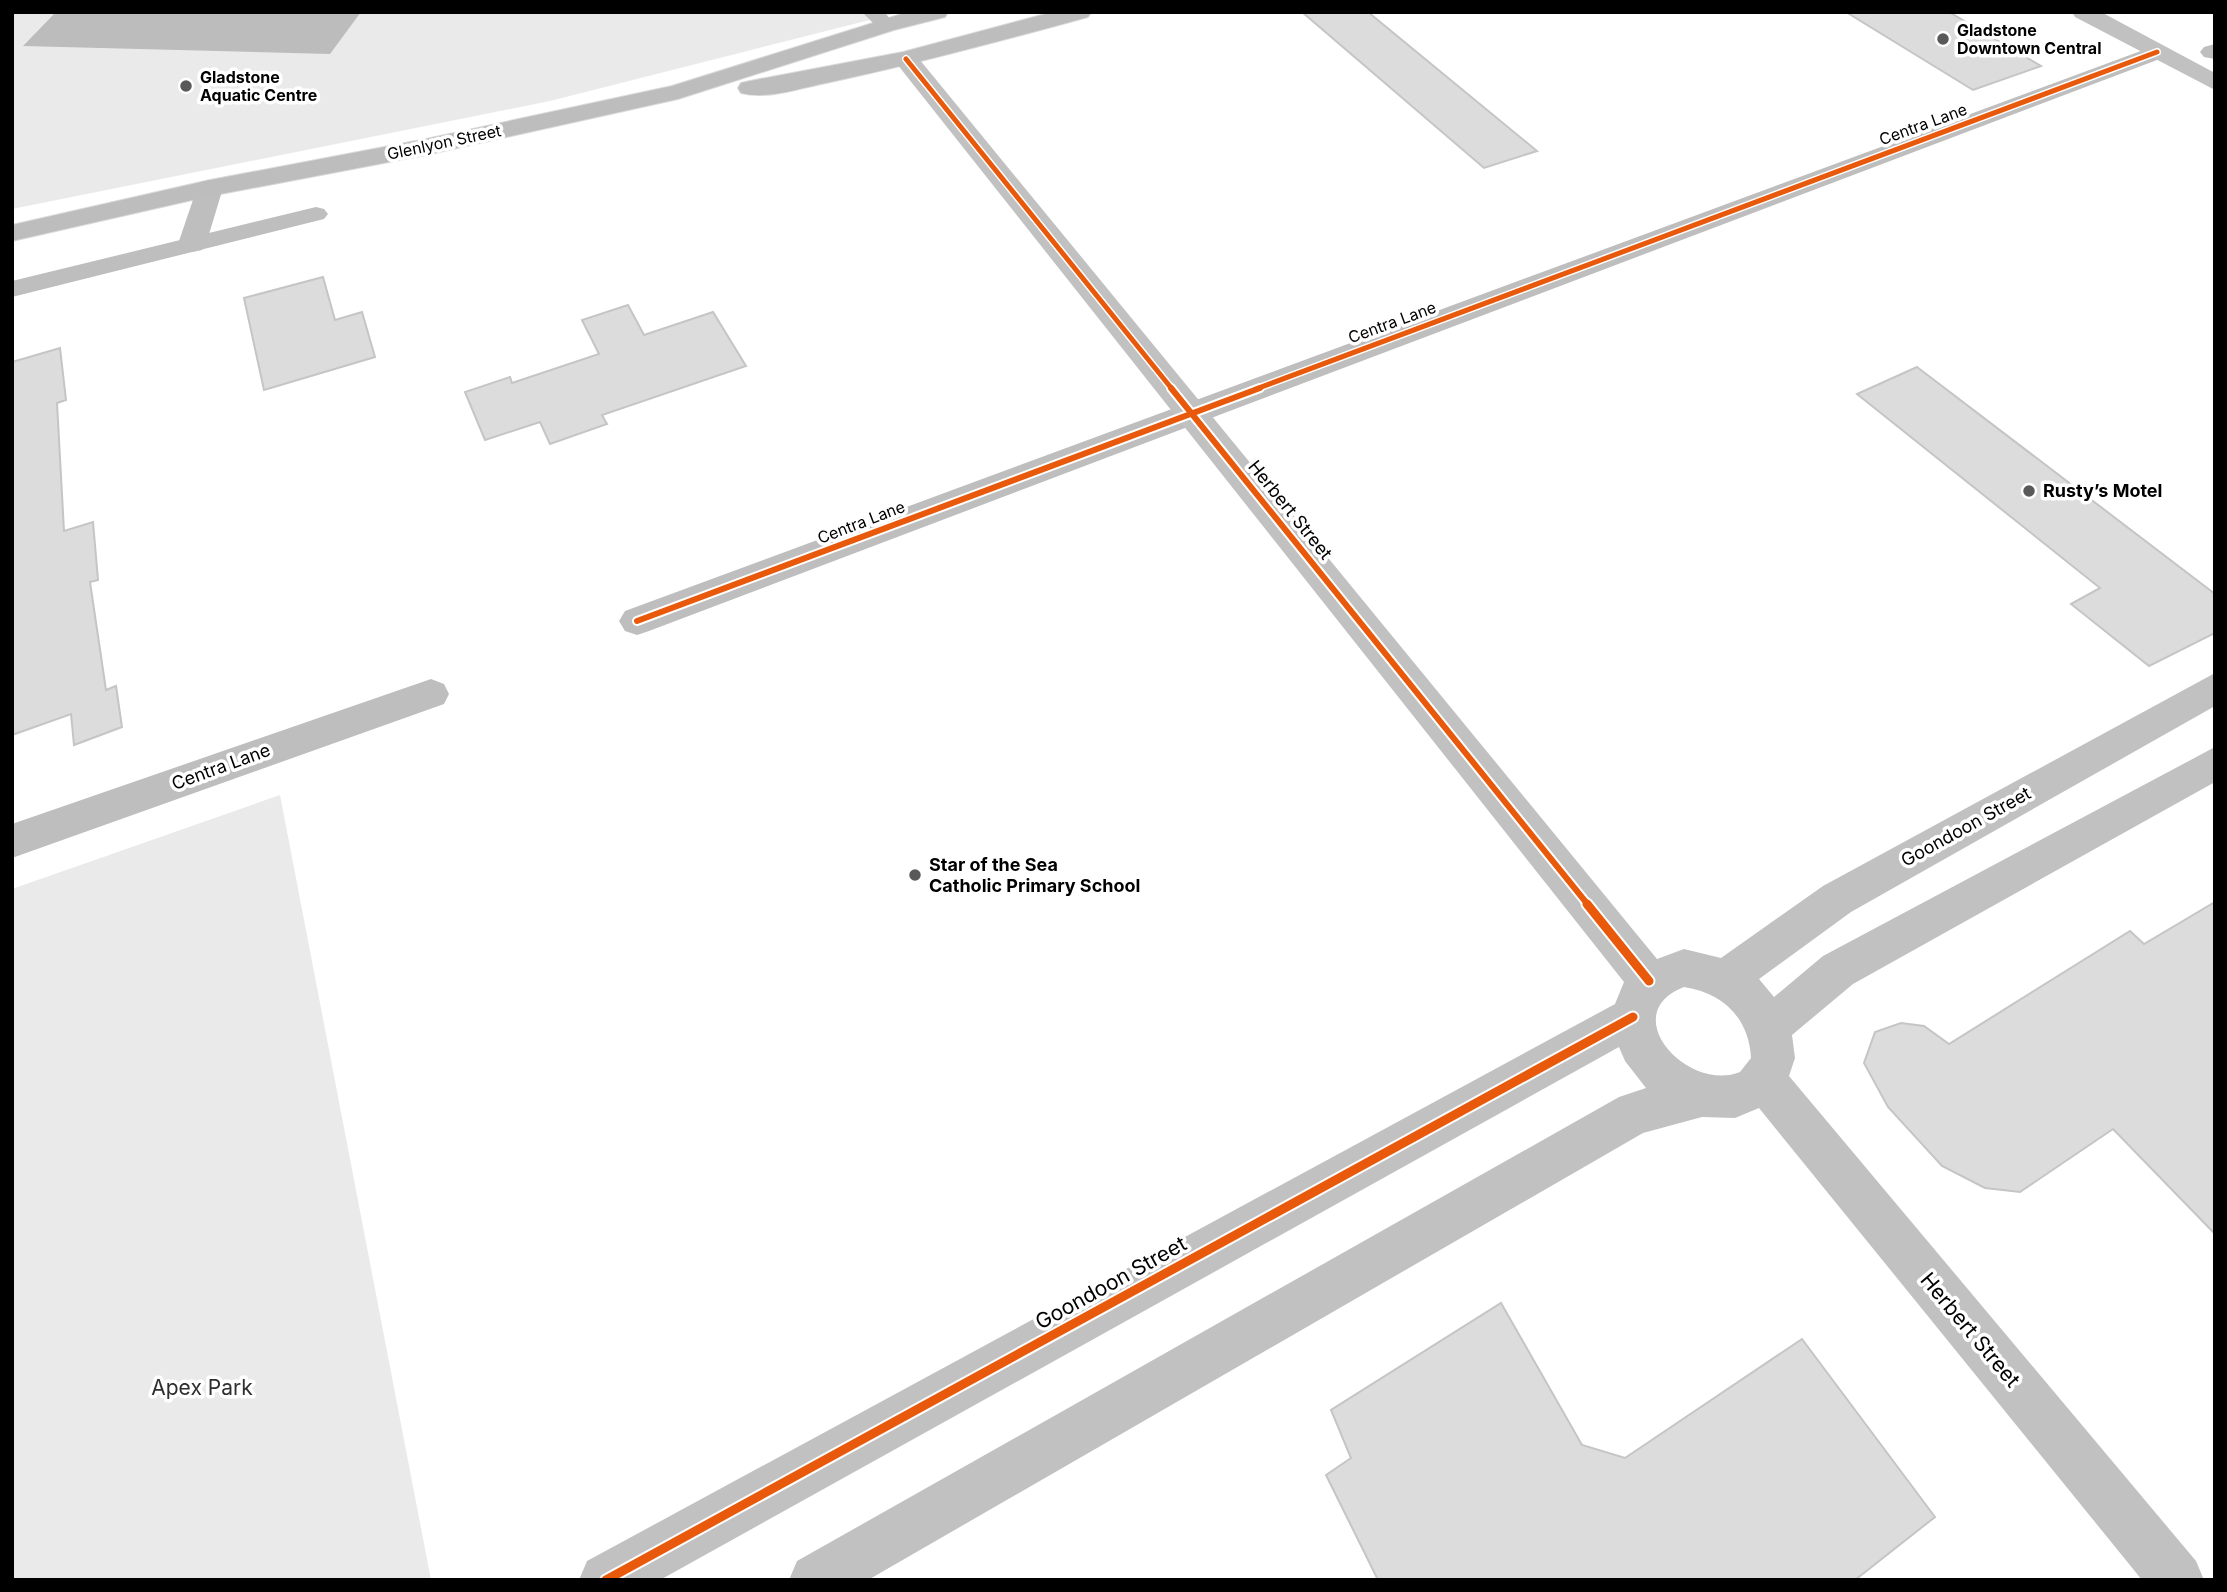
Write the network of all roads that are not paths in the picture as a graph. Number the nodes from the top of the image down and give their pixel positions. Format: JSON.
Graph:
{"nodes":[{"id":1,"x":937,"y":12,"type":"edge"},
{"id":2,"x":1080,"y":12,"type":"edge"},
{"id":3,"x":2083,"y":12,"type":"edge"},
{"id":4,"x":879,"y":19,"type":"edge"},
{"id":5,"x":2157,"y":52,"type":"junction"},
{"id":6,"x":906,"y":59,"type":"junction"},
{"id":7,"x":2215,"y":83,"type":"edge"},
{"id":8,"x":678,"y":92,"type":"junction"},
{"id":9,"x":210,"y":188,"type":"junction"},
{"id":10,"x":316,"y":214,"type":"dead end"},
{"id":11,"x":12,"y":233,"type":"edge"},
{"id":12,"x":192,"y":244,"type":"junction"},
{"id":13,"x":12,"y":289,"type":"edge"},
{"id":14,"x":1191,"y":412,"type":"junction"},
{"id":15,"x":638,"y":621,"type":"dead end"},
{"id":16,"x":2215,"y":688,"type":"edge"},
{"id":17,"x":430,"y":694,"type":"dead end"},
{"id":18,"x":2215,"y":762,"type":"edge"},
{"id":19,"x":12,"y":841,"type":"edge"},
{"id":20,"x":1725,"y":979,"type":"junction"},
{"id":21,"x":1641,"y":999,"type":"junction"},
{"id":22,"x":1769,"y":1027,"type":"junction"},
{"id":23,"x":1764,"y":1080,"type":"junction"},
{"id":24,"x":1699,"y":1097,"type":"junction"},
{"id":25,"x":606,"y":1580,"type":"edge"},
{"id":26,"x":816,"y":1580,"type":"edge"},
{"id":27,"x":2177,"y":1580,"type":"edge"}],
"edges":[{"from":1,"to":4,"type":"main road","name":"Glenlyon Street"},
{"from":2,"to":6,"type":"main road","name":"Glenlyon Street"},
{"from":3,"to":5,"type":"street"},
{"from":4,"to":8,"type":"main road","name":"Glenlyon Street"},
{"from":5,"to":7,"type":"street"},
{"from":5,"to":14,"type":"street","name":"Centra Lane"},
{"from":6,"to":8,"type":"main road","name":"Glenlyon Street"},
{"from":6,"to":14,"type":"street","name":"Herbert Street"},
{"from":8,"to":9,"type":"main road","name":"Glenlyon Street"},
{"from":9,"to":11,"type":"main road","name":"Glenlyon Street"},
{"from":9,"to":12,"type":"street"},
{"from":10,"to":12,"type":"lane"},
{"from":12,"to":13,"type":"lane"},
{"from":14,"to":15,"type":"street","name":"Centra Lane"},
{"from":14,"to":21,"type":"street","name":"Herbert Street"},
{"from":16,"to":20,"type":"street","name":"Goondoon Street"},
{"from":17,"to":19,"type":"street","name":"Centra Lane"},
{"from":18,"to":22,"type":"street"},
{"from":20,"to":21,"type":"street"},
{"from":20,"to":22,"type":"street"},
{"from":21,"to":24,"type":"street"},
{"from":21,"to":25,"type":"street","name":"Goondoon Street"},
{"from":22,"to":23,"type":"street"},
{"from":23,"to":24,"type":"street"},
{"from":23,"to":27,"type":"street","name":"Herbert Street"},
{"from":24,"to":26,"type":"street"}]}
